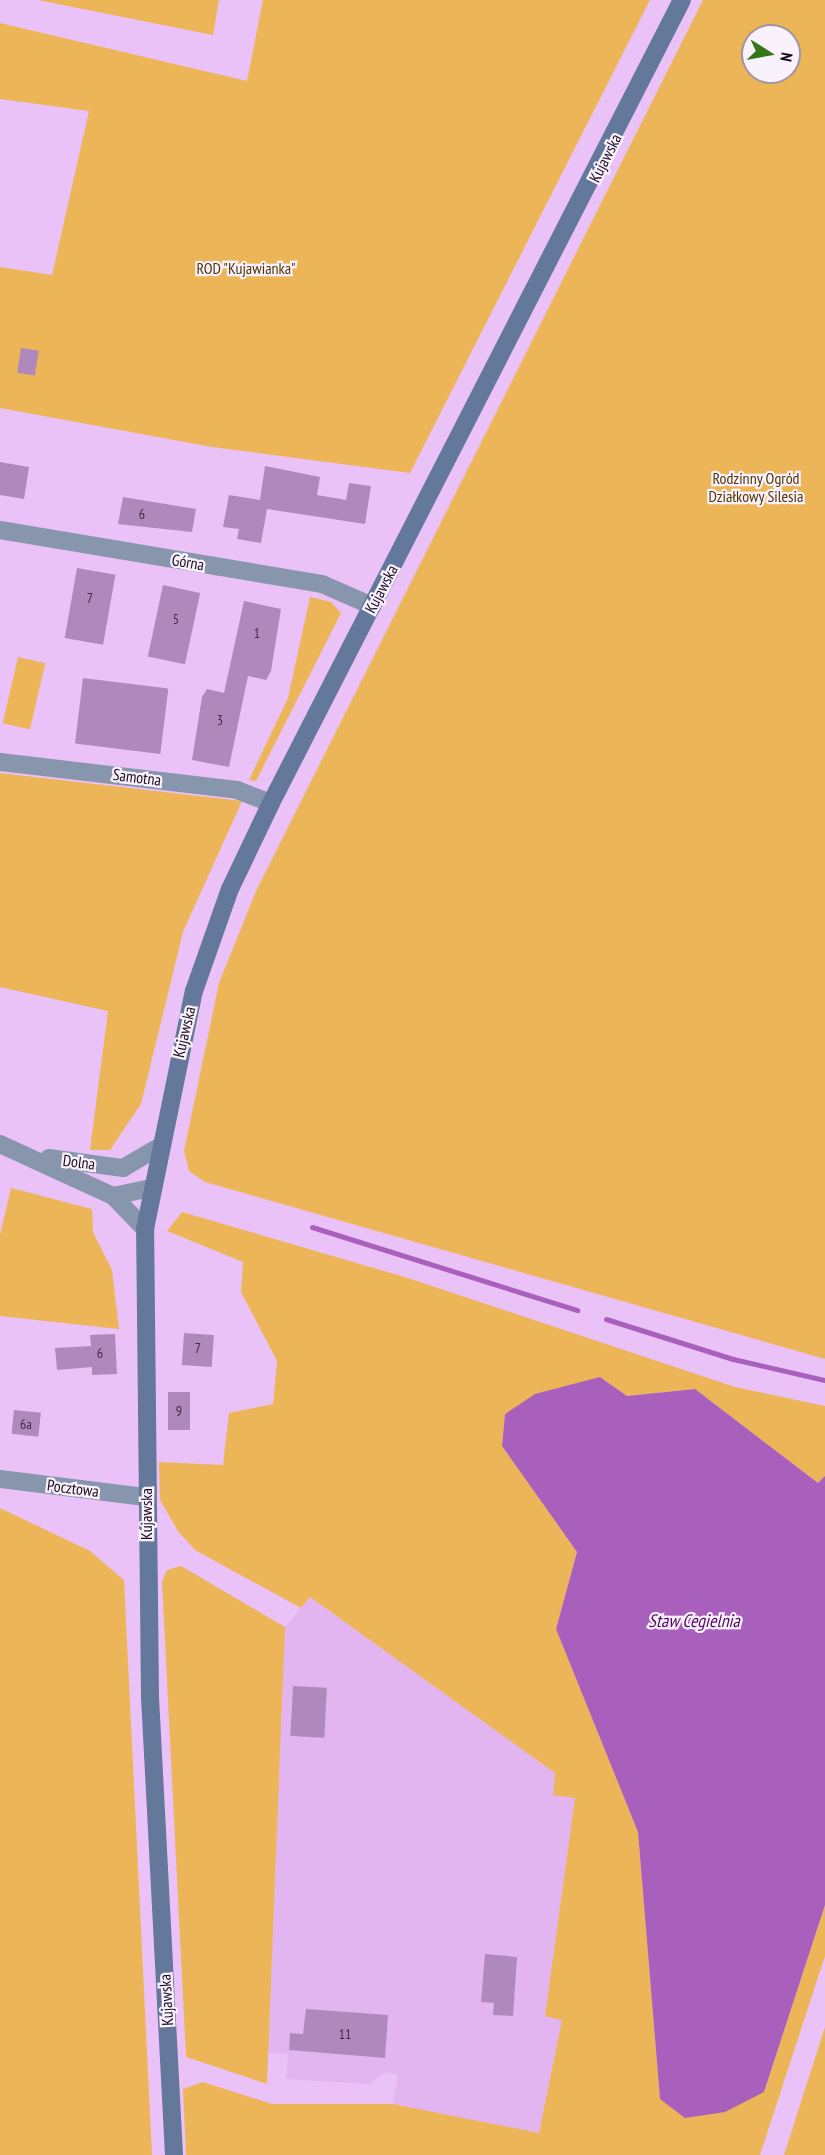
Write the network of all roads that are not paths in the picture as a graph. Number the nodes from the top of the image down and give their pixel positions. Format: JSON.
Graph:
{"nodes":[{"id":1,"x":684,"y":0,"type":"edge"},
{"id":2,"x":0,"y":530,"type":"edge"},
{"id":3,"x":372,"y":606,"type":"junction"},
{"id":4,"x":0,"y":762,"type":"edge"},
{"id":5,"x":271,"y":803,"type":"junction"},
{"id":6,"x":0,"y":1144,"type":"edge"},
{"id":7,"x":159,"y":1147,"type":"junction"},
{"id":8,"x":36,"y":1157,"type":"junction"},
{"id":9,"x":123,"y":1168,"type":"junction"},
{"id":10,"x":152,"y":1188,"type":"junction"},
{"id":11,"x":113,"y":1196,"type":"junction"},
{"id":12,"x":146,"y":1230,"type":"junction"},
{"id":13,"x":0,"y":1479,"type":"edge"},
{"id":14,"x":145,"y":1497,"type":"junction"},
{"id":15,"x":174,"y":2155,"type":"edge"}],
"edges":[{"from":1,"to":3,"type":"street","name":"Kujawska"},
{"from":2,"to":3,"type":"street","name":"Górna"},
{"from":3,"to":5,"type":"street","name":"Kujawska"},
{"from":4,"to":5,"type":"street","name":"Samotna"},
{"from":5,"to":7,"type":"street","name":"Kujawska"},
{"from":6,"to":8,"type":"street","name":"Dolna"},
{"from":7,"to":9,"type":"street"},
{"from":7,"to":10,"type":"street","name":"Kujawska"},
{"from":8,"to":9,"type":"street","name":"Dolna"},
{"from":8,"to":11,"type":"street","name":"Dolna"},
{"from":9,"to":10,"type":"street","name":"Dolna"},
{"from":10,"to":11,"type":"street"},
{"from":10,"to":12,"type":"street","name":"Kujawska"},
{"from":11,"to":12,"type":"street","name":"Dolna"},
{"from":12,"to":14,"type":"street","name":"Kujawska"},
{"from":13,"to":14,"type":"street","name":"Pocztowa"},
{"from":14,"to":15,"type":"street","name":"Kujawska"}]}
